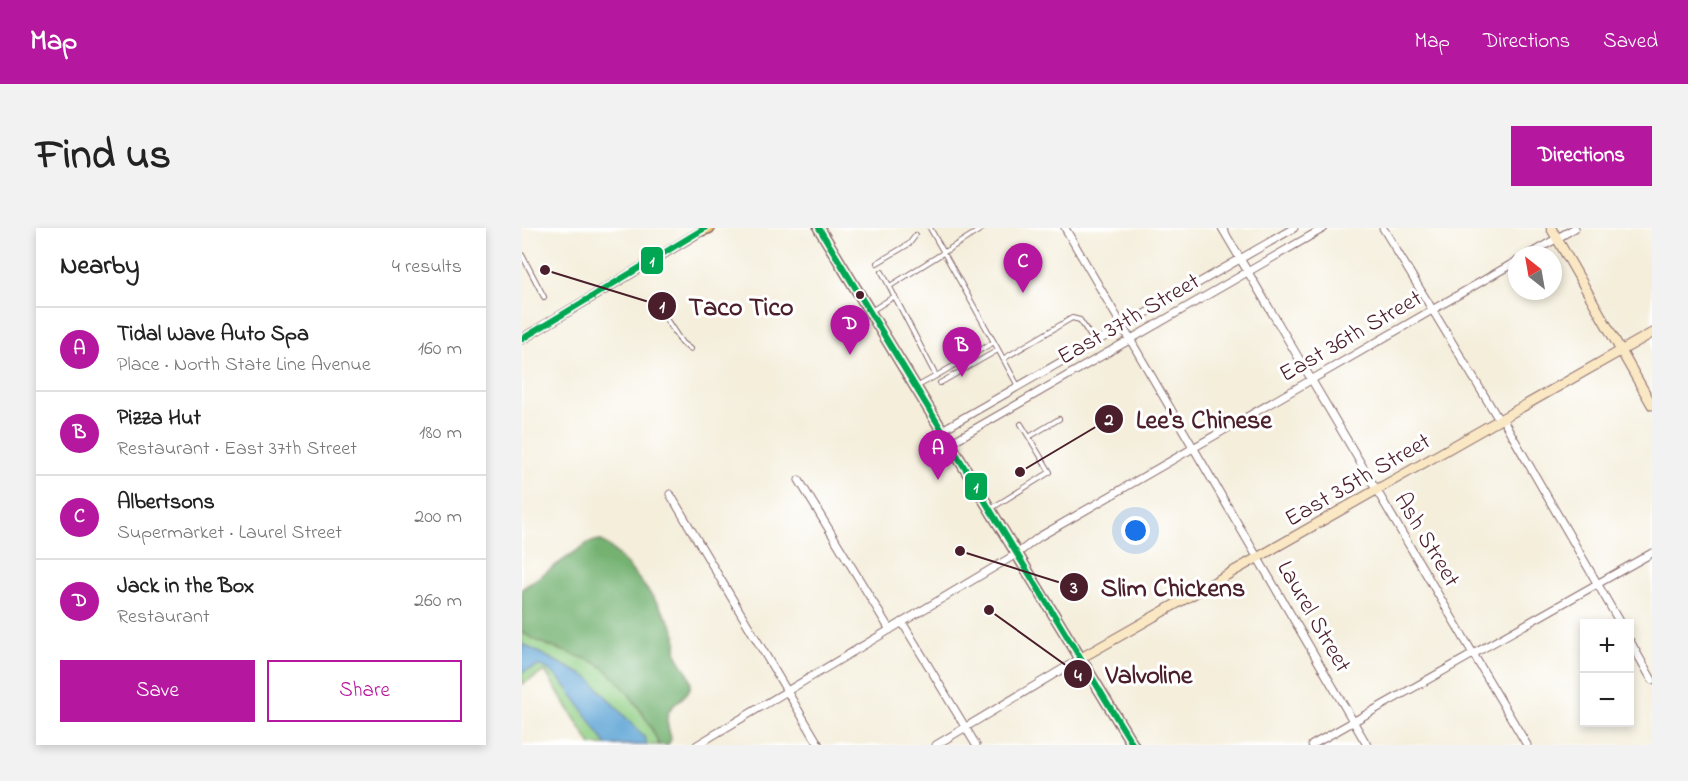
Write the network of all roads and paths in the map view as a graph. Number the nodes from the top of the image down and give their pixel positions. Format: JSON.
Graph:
{"nodes":[{"id":1,"x":705,"y":228,"type":"edge"},
{"id":2,"x":930,"y":228,"type":"edge"},
{"id":3,"x":984,"y":228,"type":"edge"},
{"id":4,"x":1065,"y":228,"type":"edge"},
{"id":5,"x":1222,"y":228,"type":"edge"},
{"id":6,"x":1294,"y":228,"type":"edge"},
{"id":7,"x":1324,"y":228,"type":"edge"},
{"id":8,"x":1383,"y":228,"type":"edge"},
{"id":9,"x":1551,"y":228,"type":"edge"},
{"id":10,"x":1575,"y":228,"type":"edge"},
{"id":11,"x":819,"y":229,"type":"edge"},
{"id":12,"x":916,"y":235,"type":"dead end"},
{"id":13,"x":1557,"y":238,"type":"junction"},
{"id":14,"x":1543,"y":246,"type":"edge"},
{"id":15,"x":944,"y":253,"type":"junction"},
{"id":16,"x":522,"y":255,"type":"edge"},
{"id":17,"x":1240,"y":259,"type":"junction"},
{"id":18,"x":877,"y":263,"type":"dead end"},
{"id":19,"x":1508,"y":266,"type":"edge"},
{"id":20,"x":882,"y":272,"type":"dead end"},
{"id":21,"x":1248,"y":272,"type":"junction"},
{"id":22,"x":890,"y":286,"type":"junction"},
{"id":23,"x":895,"y":296,"type":"junction"},
{"id":24,"x":544,"y":297,"type":"dead end"},
{"id":25,"x":659,"y":308,"type":"dead end"},
{"id":26,"x":871,"y":311,"type":"junction"},
{"id":27,"x":1432,"y":311,"type":"junction"},
{"id":28,"x":1123,"y":327,"type":"junction"},
{"id":29,"x":1652,"y":333,"type":"edge"},
{"id":30,"x":522,"y":339,"type":"edge"},
{"id":31,"x":1130,"y":340,"type":"junction"},
{"id":32,"x":994,"y":342,"type":"junction"},
{"id":33,"x":1095,"y":343,"type":"junction"},
{"id":34,"x":690,"y":350,"type":"dead end"},
{"id":35,"x":998,"y":350,"type":"junction"},
{"id":36,"x":1620,"y":351,"type":"junction"},
{"id":37,"x":1003,"y":359,"type":"junction"},
{"id":38,"x":936,"y":376,"type":"junction"},
{"id":39,"x":1312,"y":380,"type":"junction"},
{"id":40,"x":940,"y":383,"type":"dead end"},
{"id":41,"x":1018,"y":386,"type":"junction"},
{"id":42,"x":917,"y":387,"type":"junction"},
{"id":43,"x":1652,"y":405,"type":"edge"},
{"id":44,"x":1059,"y":419,"type":"dead end"},
{"id":45,"x":1501,"y":419,"type":"junction"},
{"id":46,"x":1021,"y":424,"type":"dead end"},
{"id":47,"x":944,"y":429,"type":"junction"},
{"id":48,"x":1029,"y":437,"type":"junction"},
{"id":49,"x":952,"y":442,"type":"junction"},
{"id":50,"x":1193,"y":448,"type":"junction"},
{"id":51,"x":799,"y":480,"type":"dead end"},
{"id":52,"x":1377,"y":490,"type":"junction"},
{"id":53,"x":670,"y":494,"type":"dead end"},
{"id":54,"x":992,"y":509,"type":"junction"},
{"id":55,"x":1652,"y":553,"type":"edge"},
{"id":56,"x":1018,"y":554,"type":"junction"},
{"id":57,"x":1258,"y":558,"type":"junction"},
{"id":58,"x":1597,"y":584,"type":"junction"},
{"id":59,"x":1617,"y":619,"type":"edge"},
{"id":60,"x":902,"y":622,"type":"junction"},
{"id":61,"x":890,"y":630,"type":"junction"},
{"id":62,"x":1634,"y":649,"type":"edge"},
{"id":63,"x":1474,"y":654,"type":"junction"},
{"id":64,"x":1081,"y":658,"type":"junction"},
{"id":65,"x":1652,"y":680,"type":"edge"},
{"id":66,"x":787,"y":691,"type":"junction"},
{"id":67,"x":1354,"y":722,"type":"junction"},
{"id":68,"x":965,"y":728,"type":"junction"},
{"id":69,"x":697,"y":745,"type":"edge"},
{"id":70,"x":819,"y":745,"type":"edge"},
{"id":71,"x":936,"y":745,"type":"edge"},
{"id":72,"x":975,"y":745,"type":"edge"},
{"id":73,"x":1133,"y":745,"type":"edge"},
{"id":74,"x":1312,"y":745,"type":"edge"},
{"id":75,"x":1367,"y":745,"type":"edge"},
{"id":76,"x":1527,"y":745,"type":"edge"}],
"edges":[{"from":1,"to":30,"type":"street"},
{"from":2,"to":15,"type":"lane"},
{"from":3,"to":15,"type":"lane"},
{"from":4,"to":28,"type":"street","name":"Laurel Street"},
{"from":5,"to":17,"type":"street","name":"Ash Street"},
{"from":6,"to":17,"type":"street","name":"East 37th Street"},
{"from":7,"to":21,"type":"street","name":"East 37th Street"},
{"from":8,"to":27,"type":"street"},
{"from":9,"to":13,"type":"street"},
{"from":10,"to":13,"type":"street"},
{"from":11,"to":26,"type":"main road"},
{"from":12,"to":18,"type":"lane"},
{"from":13,"to":14,"type":"street"},
{"from":13,"to":36,"type":"street"},
{"from":15,"to":22,"type":"lane"},
{"from":15,"to":32,"type":"lane"},
{"from":16,"to":24,"type":"lane"},
{"from":17,"to":21,"type":"street","name":"Ash Street"},
{"from":17,"to":28,"type":"street","name":"East 37th Street"},
{"from":19,"to":27,"type":"street","name":"East 36th Street"},
{"from":20,"to":22,"type":"lane"},
{"from":21,"to":31,"type":"street","name":"East 37th Street"},
{"from":21,"to":39,"type":"street","name":"Ash Street"},
{"from":22,"to":23,"type":"lane"},
{"from":23,"to":26,"type":"lane"},
{"from":23,"to":38,"type":"lane"},
{"from":25,"to":34,"type":"lane"},
{"from":26,"to":42,"type":"main road"},
{"from":27,"to":39,"type":"street","name":"East 36th Street"},
{"from":27,"to":45,"type":"street"},
{"from":28,"to":31,"type":"street","name":"Laurel Street"},
{"from":28,"to":33,"type":"street","name":"East 37th Street"},
{"from":29,"to":36,"type":"street","name":"East 35th Street"},
{"from":31,"to":49,"type":"street","name":"East 37th Street"},
{"from":31,"to":50,"type":"street","name":"Laurel Street"},
{"from":32,"to":35,"type":"lane"},
{"from":32,"to":38,"type":"lane"},
{"from":33,"to":37,"type":"lane"},
{"from":33,"to":41,"type":"street","name":"East 37th Street"},
{"from":35,"to":37,"type":"lane"},
{"from":35,"to":40,"type":"lane"},
{"from":36,"to":43,"type":"street"},
{"from":36,"to":45,"type":"street","name":"East 35th Street"},
{"from":37,"to":41,"type":"lane"},
{"from":38,"to":42,"type":"lane"},
{"from":39,"to":50,"type":"street","name":"East 36th Street"},
{"from":39,"to":52,"type":"street","name":"Ash Street"},
{"from":41,"to":47,"type":"street","name":"East 37th Street"},
{"from":42,"to":47,"type":"main road"},
{"from":44,"to":48,"type":"lane"},
{"from":45,"to":52,"type":"street","name":"East 35th Street"},
{"from":45,"to":58,"type":"street"},
{"from":46,"to":48,"type":"lane"},
{"from":47,"to":49,"type":"main road"},
{"from":48,"to":54,"type":"lane"},
{"from":49,"to":54,"type":"main road"},
{"from":50,"to":56,"type":"street","name":"East 36th Street"},
{"from":50,"to":57,"type":"street","name":"Laurel Street"},
{"from":51,"to":61,"type":"street"},
{"from":52,"to":57,"type":"street","name":"East 35th Street"},
{"from":52,"to":63,"type":"street","name":"Ash Street"},
{"from":53,"to":66,"type":"street"},
{"from":54,"to":56,"type":"main road"},
{"from":55,"to":58,"type":"street"},
{"from":56,"to":60,"type":"street","name":"East 36th Street"},
{"from":56,"to":64,"type":"main road"},
{"from":57,"to":64,"type":"street","name":"East 35th Street"},
{"from":57,"to":67,"type":"street","name":"Laurel Street"},
{"from":58,"to":59,"type":"street"},
{"from":58,"to":63,"type":"street"},
{"from":60,"to":61,"type":"street","name":"East 36th Street"},
{"from":60,"to":68,"type":"street"},
{"from":61,"to":66,"type":"street","name":"East 36th Street"},
{"from":62,"to":65,"type":"street"},
{"from":63,"to":67,"type":"street"},
{"from":63,"to":76,"type":"street","name":"Ash Street"},
{"from":64,"to":68,"type":"street"},
{"from":64,"to":73,"type":"main road"},
{"from":66,"to":69,"type":"street","name":"East 36th Street"},
{"from":66,"to":70,"type":"street"},
{"from":67,"to":74,"type":"street"},
{"from":67,"to":75,"type":"street","name":"Laurel Street"},
{"from":68,"to":71,"type":"street"},
{"from":68,"to":72,"type":"street"}]}
